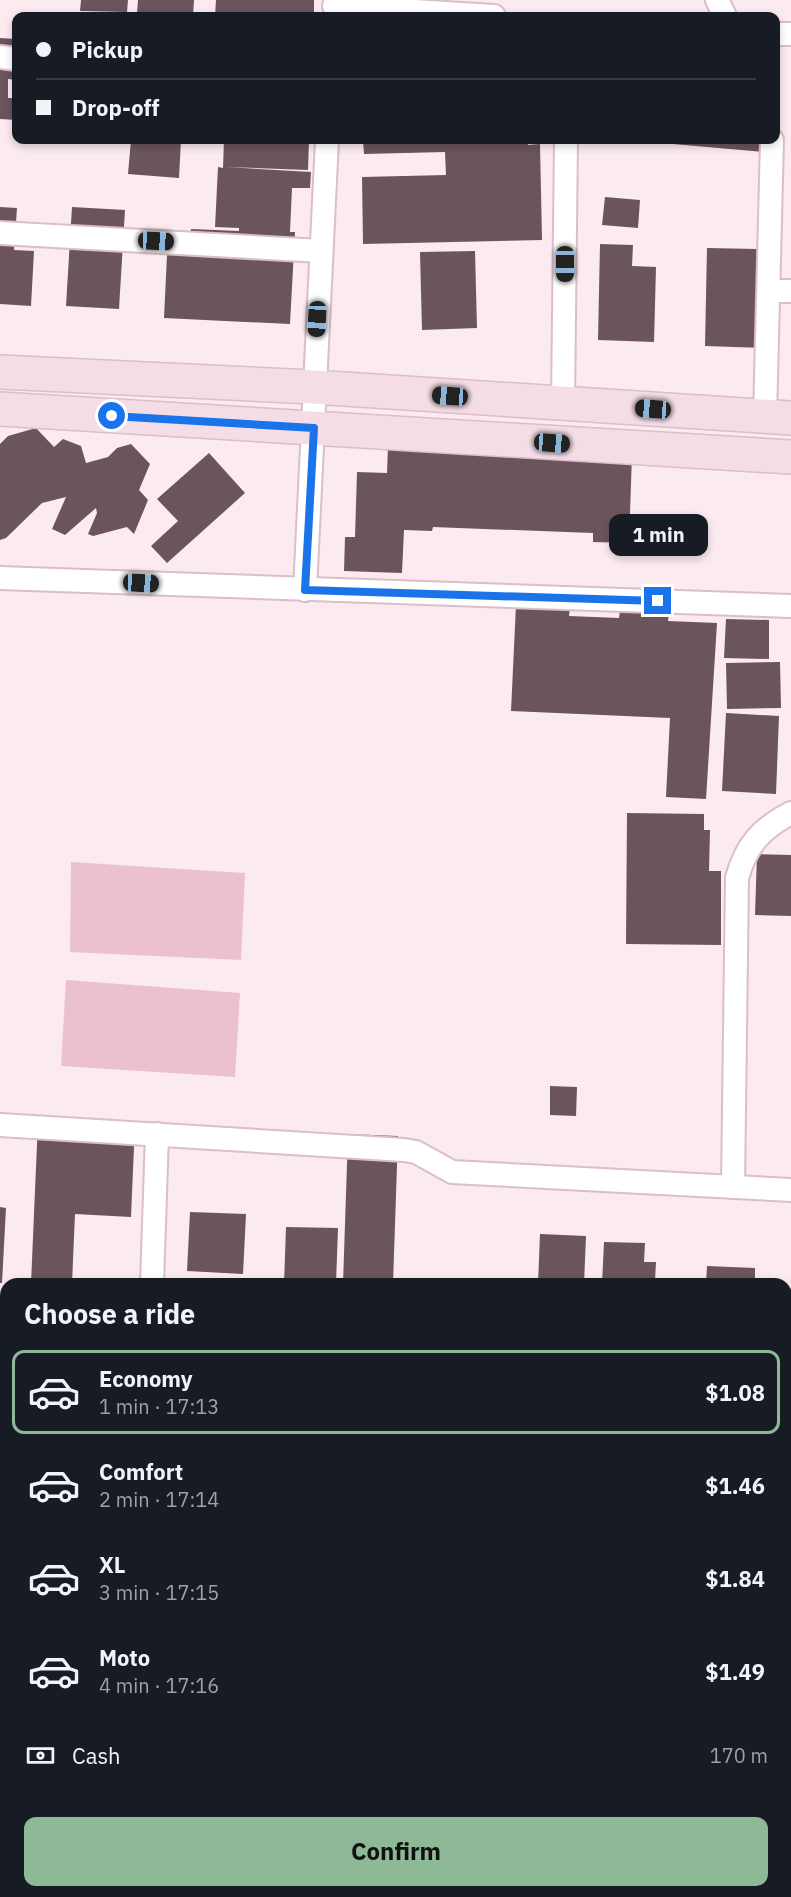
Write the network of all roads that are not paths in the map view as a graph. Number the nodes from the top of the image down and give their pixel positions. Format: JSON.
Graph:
{"nodes":[{"id":1,"x":334,"y":7,"type":"edge"},
{"id":2,"x":423,"y":12,"type":"edge"},
{"id":3,"x":327,"y":144,"type":"edge"},
{"id":4,"x":566,"y":144,"type":"edge"},
{"id":5,"x":772,"y":144,"type":"edge"},
{"id":6,"x":0,"y":233,"type":"edge"},
{"id":7,"x":321,"y":251,"type":"junction"},
{"id":8,"x":780,"y":291,"type":"edge"},
{"id":9,"x":0,"y":372,"type":"edge"},
{"id":10,"x":314,"y":387,"type":"junction"},
{"id":11,"x":563,"y":403,"type":"junction"},
{"id":12,"x":0,"y":409,"type":"edge"},
{"id":13,"x":778,"y":418,"type":"edge"},
{"id":14,"x":314,"y":428,"type":"junction"},
{"id":15,"x":791,"y":457,"type":"edge"},
{"id":16,"x":0,"y":578,"type":"edge"},
{"id":17,"x":305,"y":590,"type":"junction"},
{"id":18,"x":791,"y":606,"type":"edge"},
{"id":19,"x":791,"y":813,"type":"edge"},
{"id":20,"x":0,"y":1125,"type":"edge"},
{"id":21,"x":157,"y":1134,"type":"junction"},
{"id":22,"x":733,"y":1187,"type":"junction"},
{"id":23,"x":791,"y":1190,"type":"edge"},
{"id":24,"x":152,"y":1278,"type":"edge"}],
"edges":[{"from":1,"to":2,"type":"street"},
{"from":3,"to":7,"type":"street"},
{"from":4,"to":11,"type":"street"},
{"from":5,"to":8,"type":"street"},
{"from":6,"to":7,"type":"street"},
{"from":7,"to":10,"type":"street"},
{"from":8,"to":13,"type":"street"},
{"from":9,"to":10,"type":"street"},
{"from":10,"to":11,"type":"street"},
{"from":10,"to":14,"type":"street"},
{"from":11,"to":13,"type":"street"},
{"from":12,"to":14,"type":"street"},
{"from":14,"to":15,"type":"street"},
{"from":14,"to":17,"type":"street"},
{"from":16,"to":17,"type":"street"},
{"from":17,"to":18,"type":"street"},
{"from":19,"to":22,"type":"street"},
{"from":20,"to":21,"type":"street"},
{"from":21,"to":22,"type":"street"},
{"from":21,"to":24,"type":"street"},
{"from":22,"to":23,"type":"street"}]}
